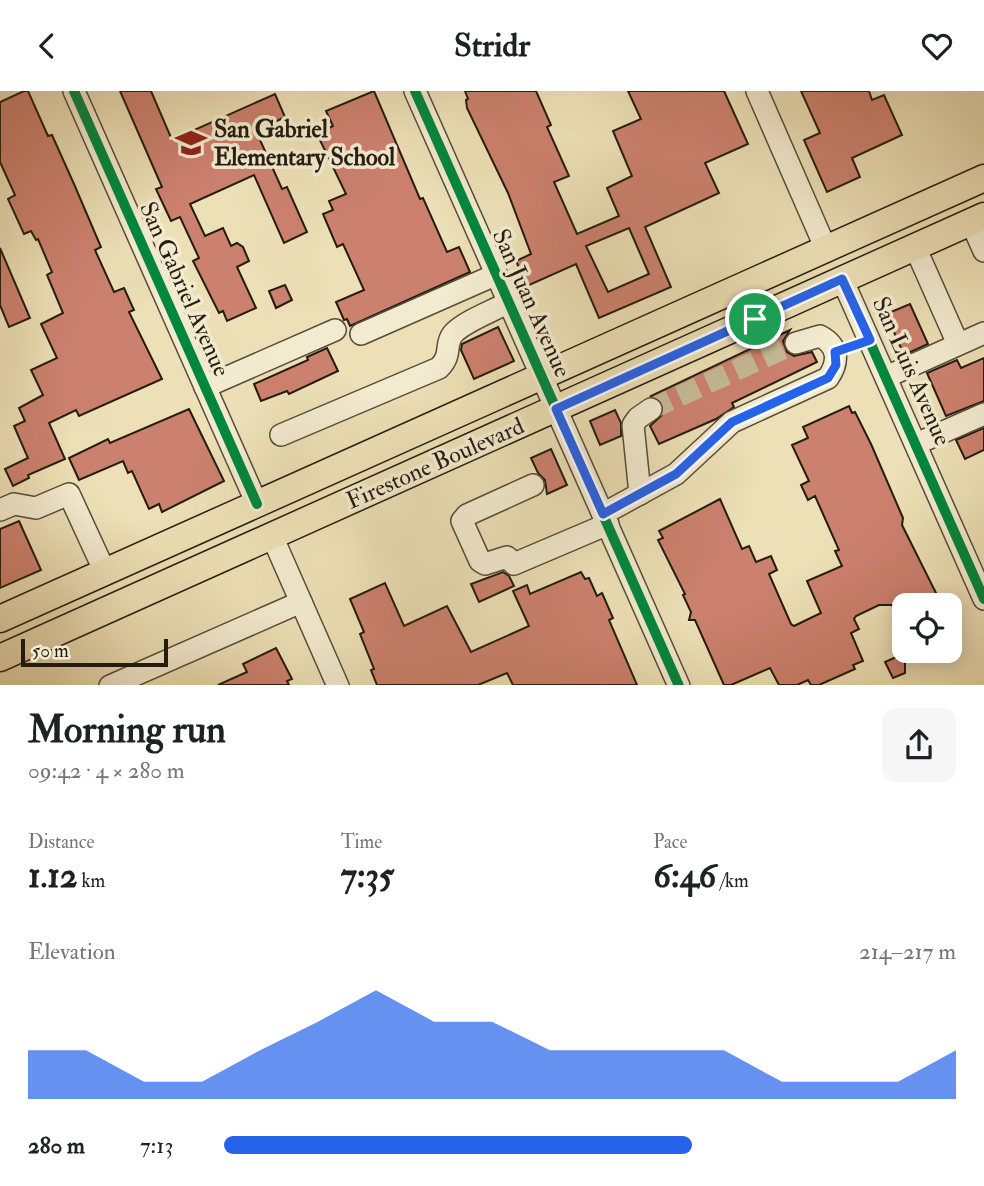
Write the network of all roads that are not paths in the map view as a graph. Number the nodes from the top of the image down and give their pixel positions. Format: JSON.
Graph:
{"nodes":[{"id":1,"x":74,"y":91,"type":"edge"},
{"id":2,"x":415,"y":91,"type":"edge"},
{"id":3,"x":757,"y":91,"type":"edge"},
{"id":4,"x":984,"y":178,"type":"edge"},
{"id":5,"x":978,"y":219,"type":"edge"},
{"id":6,"x":915,"y":247,"type":"junction"},
{"id":7,"x":826,"y":249,"type":"junction"},
{"id":8,"x":984,"y":251,"type":"edge"},
{"id":9,"x":495,"y":275,"type":"junction"},
{"id":10,"x":842,"y":279,"type":"junction"},
{"id":11,"x":507,"y":303,"type":"junction"},
{"id":12,"x":335,"y":330,"type":"dead end"},
{"id":13,"x":984,"y":333,"type":"edge"},
{"id":14,"x":361,"y":334,"type":"dead end"},
{"id":15,"x":870,"y":340,"type":"junction"},
{"id":16,"x":796,"y":343,"type":"tunnel mouth"},
{"id":17,"x":958,"y":344,"type":"junction"},
{"id":18,"x":835,"y":352,"type":"junction"},
{"id":19,"x":542,"y":375,"type":"junction"},
{"id":20,"x":886,"y":377,"type":"junction"},
{"id":21,"x":205,"y":387,"type":"junction"},
{"id":22,"x":556,"y":409,"type":"junction"},
{"id":23,"x":651,"y":409,"type":"tunnel mouth"},
{"id":24,"x":984,"y":414,"type":"edge"},
{"id":25,"x":281,"y":435,"type":"dead end"},
{"id":26,"x":916,"y":444,"type":"junction"},
{"id":27,"x":533,"y":485,"type":"dead end"},
{"id":28,"x":640,"y":494,"type":"junction"},
{"id":29,"x":257,"y":504,"type":"junction"},
{"id":30,"x":0,"y":510,"type":"edge"},
{"id":31,"x":605,"y":519,"type":"junction"},
{"id":32,"x":272,"y":536,"type":"junction"},
{"id":33,"x":105,"y":572,"type":"junction"},
{"id":34,"x":984,"y":599,"type":"edge"},
{"id":35,"x":301,"y":602,"type":"junction"},
{"id":36,"x":0,"y":619,"type":"edge"},
{"id":37,"x":0,"y":658,"type":"edge"},
{"id":38,"x":110,"y":685,"type":"edge"},
{"id":39,"x":338,"y":685,"type":"edge"},
{"id":40,"x":679,"y":685,"type":"edge"}],
"edges":[{"from":1,"to":21,"type":"street","name":"San Gabriel Avenue"},
{"from":2,"to":9,"type":"street","name":"San Juan Avenue"},
{"from":3,"to":7,"type":"street"},
{"from":4,"to":7,"type":"main road","name":"Firestone Boulevard"},
{"from":5,"to":6,"type":"main road","name":"Firestone Boulevard"},
{"from":5,"to":8,"type":"street"},
{"from":6,"to":10,"type":"main road","name":"Firestone Boulevard"},
{"from":6,"to":17,"type":"street"},
{"from":7,"to":19,"type":"main road","name":"Firestone Boulevard"},
{"from":9,"to":11,"type":"street","name":"San Juan Avenue"},
{"from":9,"to":14,"type":"street"},
{"from":10,"to":15,"type":"street","name":"San Luis Avenue"},
{"from":10,"to":22,"type":"main road","name":"Firestone Boulevard"},
{"from":11,"to":19,"type":"street","name":"San Juan Avenue"},
{"from":11,"to":25,"type":"street"},
{"from":12,"to":21,"type":"street"},
{"from":13,"to":17,"type":"street"},
{"from":15,"to":18,"type":"street"},
{"from":15,"to":20,"type":"street","name":"San Luis Avenue"},
{"from":16,"to":18,"type":"street"},
{"from":17,"to":20,"type":"street"},
{"from":18,"to":28,"type":"street"},
{"from":19,"to":22,"type":"street","name":"San Juan Avenue"},
{"from":19,"to":29,"type":"main road","name":"Firestone Boulevard"},
{"from":20,"to":26,"type":"street","name":"San Luis Avenue"},
{"from":21,"to":29,"type":"street","name":"San Gabriel Avenue"},
{"from":22,"to":31,"type":"street","name":"San Juan Avenue"},
{"from":22,"to":32,"type":"main road","name":"Firestone Boulevard"},
{"from":23,"to":28,"type":"street"},
{"from":24,"to":26,"type":"street"},
{"from":26,"to":34,"type":"street","name":"San Luis Avenue"},
{"from":27,"to":31,"type":"street"},
{"from":28,"to":31,"type":"street"},
{"from":29,"to":33,"type":"main road","name":"Firestone Boulevard"},
{"from":30,"to":33,"type":"street"},
{"from":31,"to":40,"type":"street","name":"San Juan Avenue"},
{"from":32,"to":35,"type":"street"},
{"from":32,"to":37,"type":"main road","name":"Firestone Boulevard"},
{"from":33,"to":36,"type":"main road","name":"Firestone Boulevard"},
{"from":35,"to":38,"type":"street"},
{"from":35,"to":39,"type":"street"}]}
